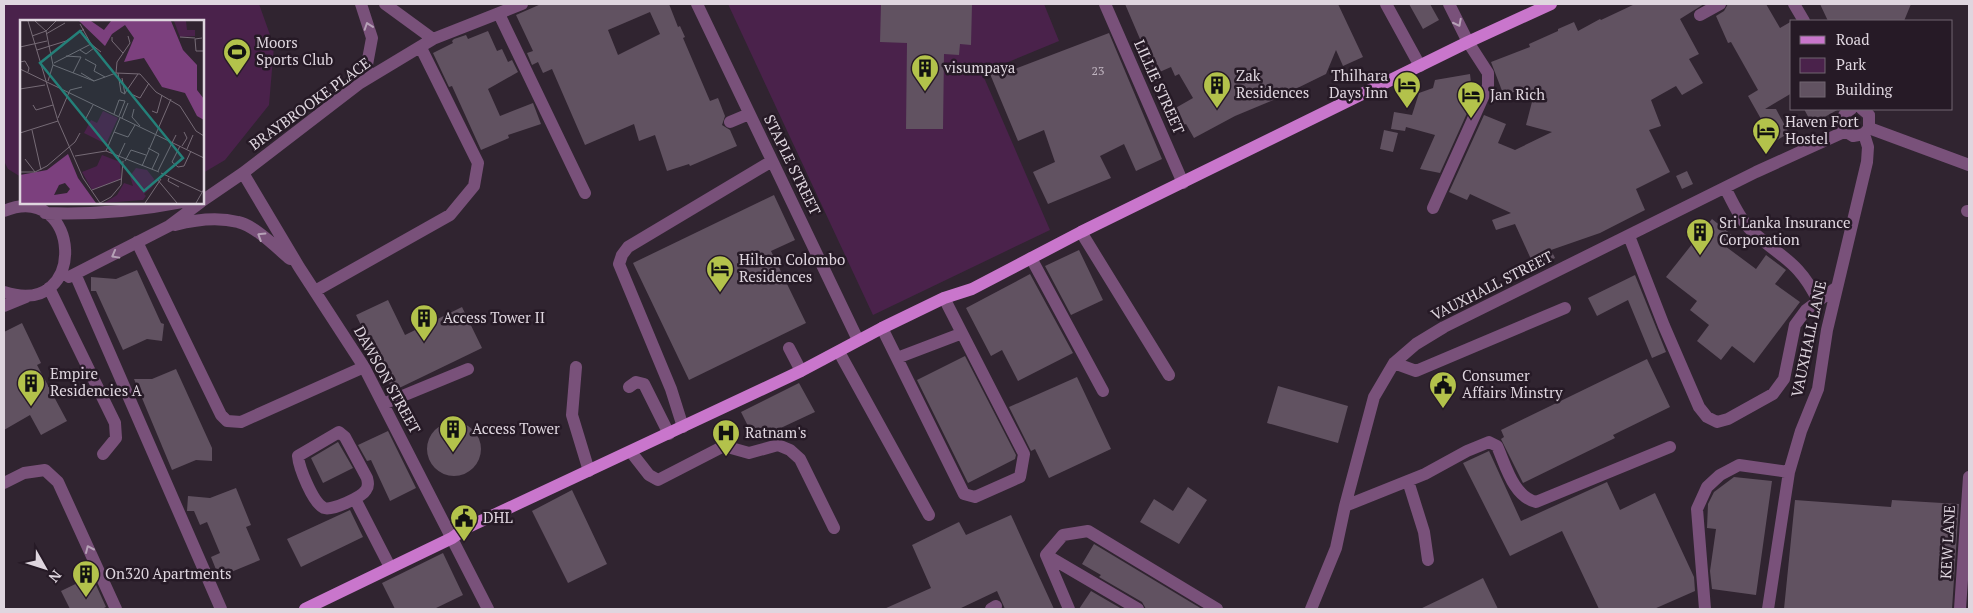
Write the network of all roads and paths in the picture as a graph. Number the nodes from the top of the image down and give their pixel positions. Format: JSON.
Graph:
{"nodes":[{"id":1,"x":361,"y":4,"type":"edge"},
{"id":2,"x":385,"y":4,"type":"edge"},
{"id":3,"x":522,"y":4,"type":"edge"},
{"id":4,"x":697,"y":4,"type":"edge"},
{"id":5,"x":1105,"y":4,"type":"edge"},
{"id":6,"x":1386,"y":4,"type":"edge"},
{"id":7,"x":1449,"y":4,"type":"edge"},
{"id":8,"x":1551,"y":4,"type":"edge"},
{"id":9,"x":1720,"y":4,"type":"edge"},
{"id":10,"x":1797,"y":6,"type":"edge"},
{"id":11,"x":499,"y":14,"type":"junction"},
{"id":12,"x":1700,"y":15,"type":"dead end"},
{"id":13,"x":1804,"y":20,"type":"edge"},
{"id":14,"x":433,"y":39,"type":"junction"},
{"id":15,"x":1468,"y":42,"type":"junction"},
{"id":16,"x":421,"y":48,"type":"junction"},
{"id":17,"x":1420,"y":66,"type":"junction"},
{"id":18,"x":360,"y":83,"type":"junction"},
{"id":19,"x":1850,"y":110,"type":"edge"},
{"id":20,"x":1863,"y":110,"type":"edge"},
{"id":21,"x":749,"y":114,"type":"junction"},
{"id":22,"x":730,"y":122,"type":"dead end"},
{"id":23,"x":1846,"y":131,"type":"junction"},
{"id":24,"x":1866,"y":131,"type":"junction"},
{"id":25,"x":772,"y":161,"type":"junction"},
{"id":26,"x":1969,"y":165,"type":"edge"},
{"id":27,"x":243,"y":173,"type":"junction"},
{"id":28,"x":1183,"y":183,"type":"junction"},
{"id":29,"x":1725,"y":188,"type":"junction"},
{"id":30,"x":585,"y":193,"type":"dead end"},
{"id":31,"x":4,"y":198,"type":"edge"},
{"id":32,"x":204,"y":199,"type":"edge"},
{"id":33,"x":172,"y":204,"type":"edge"},
{"id":34,"x":198,"y":204,"type":"edge"},
{"id":35,"x":18,"y":207,"type":"junction"},
{"id":36,"x":1433,"y":208,"type":"dead end"},
{"id":37,"x":4,"y":211,"type":"edge"},
{"id":38,"x":45,"y":213,"type":"junction"},
{"id":39,"x":169,"y":226,"type":"junction"},
{"id":40,"x":1081,"y":232,"type":"junction"},
{"id":41,"x":1629,"y":236,"type":"junction"},
{"id":42,"x":137,"y":242,"type":"junction"},
{"id":43,"x":1031,"y":258,"type":"junction"},
{"id":44,"x":299,"y":267,"type":"junction"},
{"id":45,"x":76,"y":276,"type":"junction"},
{"id":46,"x":52,"y":284,"type":"junction"},
{"id":47,"x":1837,"y":287,"type":"junction"},
{"id":48,"x":315,"y":291,"type":"junction"},
{"id":49,"x":4,"y":292,"type":"edge"},
{"id":50,"x":30,"y":296,"type":"junction"},
{"id":51,"x":944,"y":298,"type":"junction"},
{"id":52,"x":1818,"y":301,"type":"junction"},
{"id":53,"x":4,"y":306,"type":"edge"},
{"id":54,"x":1565,"y":308,"type":"dead end"},
{"id":55,"x":882,"y":328,"type":"junction"},
{"id":56,"x":960,"y":334,"type":"junction"},
{"id":57,"x":858,"y":340,"type":"junction"},
{"id":58,"x":789,"y":348,"type":"dead end"},
{"id":59,"x":839,"y":352,"type":"junction"},
{"id":60,"x":897,"y":358,"type":"junction"},
{"id":61,"x":1394,"y":363,"type":"junction"},
{"id":62,"x":364,"y":367,"type":"junction"},
{"id":63,"x":576,"y":367,"type":"dead end"},
{"id":64,"x":468,"y":369,"type":"dead end"},
{"id":65,"x":801,"y":371,"type":"junction"},
{"id":66,"x":1169,"y":375,"type":"dead end"},
{"id":67,"x":628,"y":387,"type":"dead end"},
{"id":68,"x":1103,"y":390,"type":"dead end"},
{"id":69,"x":383,"y":404,"type":"junction"},
{"id":70,"x":683,"y":427,"type":"junction"},
{"id":71,"x":669,"y":434,"type":"junction"},
{"id":72,"x":1670,"y":447,"type":"dead end"},
{"id":73,"x":631,"y":452,"type":"junction"},
{"id":74,"x":103,"y":454,"type":"dead end"},
{"id":75,"x":588,"y":471,"type":"junction"},
{"id":76,"x":1789,"y":472,"type":"junction"},
{"id":77,"x":1969,"y":476,"type":"edge"},
{"id":78,"x":1408,"y":481,"type":"junction"},
{"id":79,"x":4,"y":483,"type":"edge"},
{"id":80,"x":355,"y":499,"type":"junction"},
{"id":81,"x":1345,"y":506,"type":"junction"},
{"id":82,"x":929,"y":515,"type":"dead end"},
{"id":83,"x":834,"y":528,"type":"dead end"},
{"id":84,"x":452,"y":538,"type":"junction"},
{"id":85,"x":1046,"y":556,"type":"junction"},
{"id":86,"x":1428,"y":560,"type":"dead end"},
{"id":87,"x":390,"y":567,"type":"junction"},
{"id":88,"x":116,"y":609,"type":"edge"},
{"id":89,"x":221,"y":609,"type":"edge"},
{"id":90,"x":305,"y":609,"type":"edge"},
{"id":91,"x":488,"y":609,"type":"edge"},
{"id":92,"x":1069,"y":609,"type":"edge"},
{"id":93,"x":1138,"y":609,"type":"edge"},
{"id":94,"x":1217,"y":609,"type":"edge"},
{"id":95,"x":1311,"y":609,"type":"edge"},
{"id":96,"x":1705,"y":609,"type":"edge"},
{"id":97,"x":1768,"y":609,"type":"edge"},
{"id":98,"x":1960,"y":609,"type":"edge"}],
"edges":[{"from":18,"to":1,"type":"street","one_way":true},
{"from":2,"to":14,"type":"street"},
{"from":3,"to":11,"type":"street","name":"BRAYBROOKE PLACE"},
{"from":4,"to":21,"type":"street","name":"STAPLE STREET"},
{"from":5,"to":28,"type":"street","name":"LILLIE STREET"},
{"from":6,"to":17,"type":"street"},
{"from":7,"to":15,"type":"street","one_way":true},
{"from":8,"to":15,"type":"main road"},
{"from":9,"to":12,"type":"street"},
{"from":10,"to":13,"type":"street"},
{"from":11,"to":14,"type":"street","name":"BRAYBROOKE PLACE"},
{"from":11,"to":30,"type":"street"},
{"from":14,"to":16,"type":"street","name":"BRAYBROOKE PLACE"},
{"from":15,"to":17,"type":"main road"},
{"from":15,"to":36,"type":"street"},
{"from":16,"to":18,"type":"street","name":"BRAYBROOKE PLACE"},
{"from":16,"to":48,"type":"street"},
{"from":17,"to":28,"type":"main road"},
{"from":18,"to":27,"type":"street","name":"BRAYBROOKE PLACE"},
{"from":19,"to":23,"type":"street"},
{"from":20,"to":24,"type":"street","name":"VAUXHALL LANE"},
{"from":21,"to":22,"type":"street"},
{"from":21,"to":25,"type":"street","name":"STAPLE STREET"},
{"from":23,"to":24,"type":"street"},
{"from":23,"to":29,"type":"street","name":"VAUXHALL STREET"},
{"from":24,"to":26,"type":"street"},
{"from":24,"to":47,"type":"street","name":"VAUXHALL LANE"},
{"from":25,"to":57,"type":"street","name":"STAPLE STREET"},
{"from":25,"to":70,"type":"street"},
{"from":27,"to":32,"type":"street","name":"BRAYBROOKE PLACE"},
{"from":27,"to":44,"type":"street","name":"DAWSON STREET"},
{"from":28,"to":40,"type":"main road"},
{"from":29,"to":41,"type":"street","name":"VAUXHALL STREET"},
{"from":29,"to":52,"type":"street"},
{"from":31,"to":35,"type":"street"},
{"from":33,"to":38,"type":"street"},
{"from":34,"to":39,"type":"street","name":"BRAYBROOKE PLACE"},
{"from":35,"to":37,"type":"street"},
{"from":35,"to":38,"type":"street"},
{"from":38,"to":46,"type":"street"},
{"from":39,"to":42,"type":"street","name":"BRAYBROOKE PLACE"},
{"from":44,"to":39,"type":"street","one_way":true},
{"from":40,"to":43,"type":"main road"},
{"from":40,"to":66,"type":"street"},
{"from":41,"to":52,"type":"street"},
{"from":41,"to":61,"type":"street","name":"VAUXHALL STREET"},
{"from":42,"to":45,"type":"street","name":"BRAYBROOKE PLACE","one_way":true},
{"from":42,"to":62,"type":"street"},
{"from":43,"to":51,"type":"main road"},
{"from":43,"to":68,"type":"street"},
{"from":44,"to":48,"type":"street","name":"DAWSON STREET"},
{"from":45,"to":46,"type":"street","name":"BRAYBROOKE PLACE"},
{"from":45,"to":89,"type":"street"},
{"from":46,"to":50,"type":"street","name":"BRAYBROOKE PLACE"},
{"from":46,"to":74,"type":"street"},
{"from":47,"to":52,"type":"street"},
{"from":47,"to":76,"type":"street","name":"VAUXHALL LANE"},
{"from":48,"to":62,"type":"street","name":"DAWSON STREET"},
{"from":49,"to":50,"type":"street"},
{"from":50,"to":53,"type":"street"},
{"from":51,"to":55,"type":"main road"},
{"from":51,"to":56,"type":"street"},
{"from":54,"to":61,"type":"street"},
{"from":55,"to":57,"type":"main road"},
{"from":55,"to":60,"type":"street"},
{"from":56,"to":60,"type":"street"},
{"from":56,"to":60,"type":"street"},
{"from":57,"to":59,"type":"main road"},
{"from":58,"to":65,"type":"street"},
{"from":59,"to":65,"type":"main road"},
{"from":59,"to":82,"type":"street"},
{"from":61,"to":81,"type":"street","name":"VAUXHALL STREET"},
{"from":62,"to":69,"type":"street","name":"DAWSON STREET"},
{"from":63,"to":75,"type":"street"},
{"from":64,"to":69,"type":"street"},
{"from":65,"to":70,"type":"main road"},
{"from":67,"to":71,"type":"street"},
{"from":69,"to":84,"type":"street","name":"DAWSON STREET"},
{"from":70,"to":71,"type":"main road"},
{"from":71,"to":73,"type":"main road"},
{"from":72,"to":78,"type":"street"},
{"from":73,"to":75,"type":"main road"},
{"from":73,"to":83,"type":"street"},
{"from":75,"to":84,"type":"main road"},
{"from":76,"to":96,"type":"street"},
{"from":76,"to":97,"type":"street","name":"VAUXHALL LANE"},
{"from":77,"to":98,"type":"street","name":"KEW LANE"},
{"from":78,"to":81,"type":"street"},
{"from":78,"to":86,"type":"street"},
{"from":88,"to":79,"type":"street","one_way":true},
{"from":80,"to":80,"type":"street"},
{"from":80,"to":87,"type":"street"},
{"from":81,"to":95,"type":"street","name":"VAUXHALL STREET"},
{"from":84,"to":87,"type":"main road"},
{"from":84,"to":91,"type":"street","name":"DAWSON STREET"},
{"from":85,"to":92,"type":"street"},
{"from":85,"to":93,"type":"street"},
{"from":85,"to":94,"type":"street"},
{"from":87,"to":90,"type":"main road"}]}
